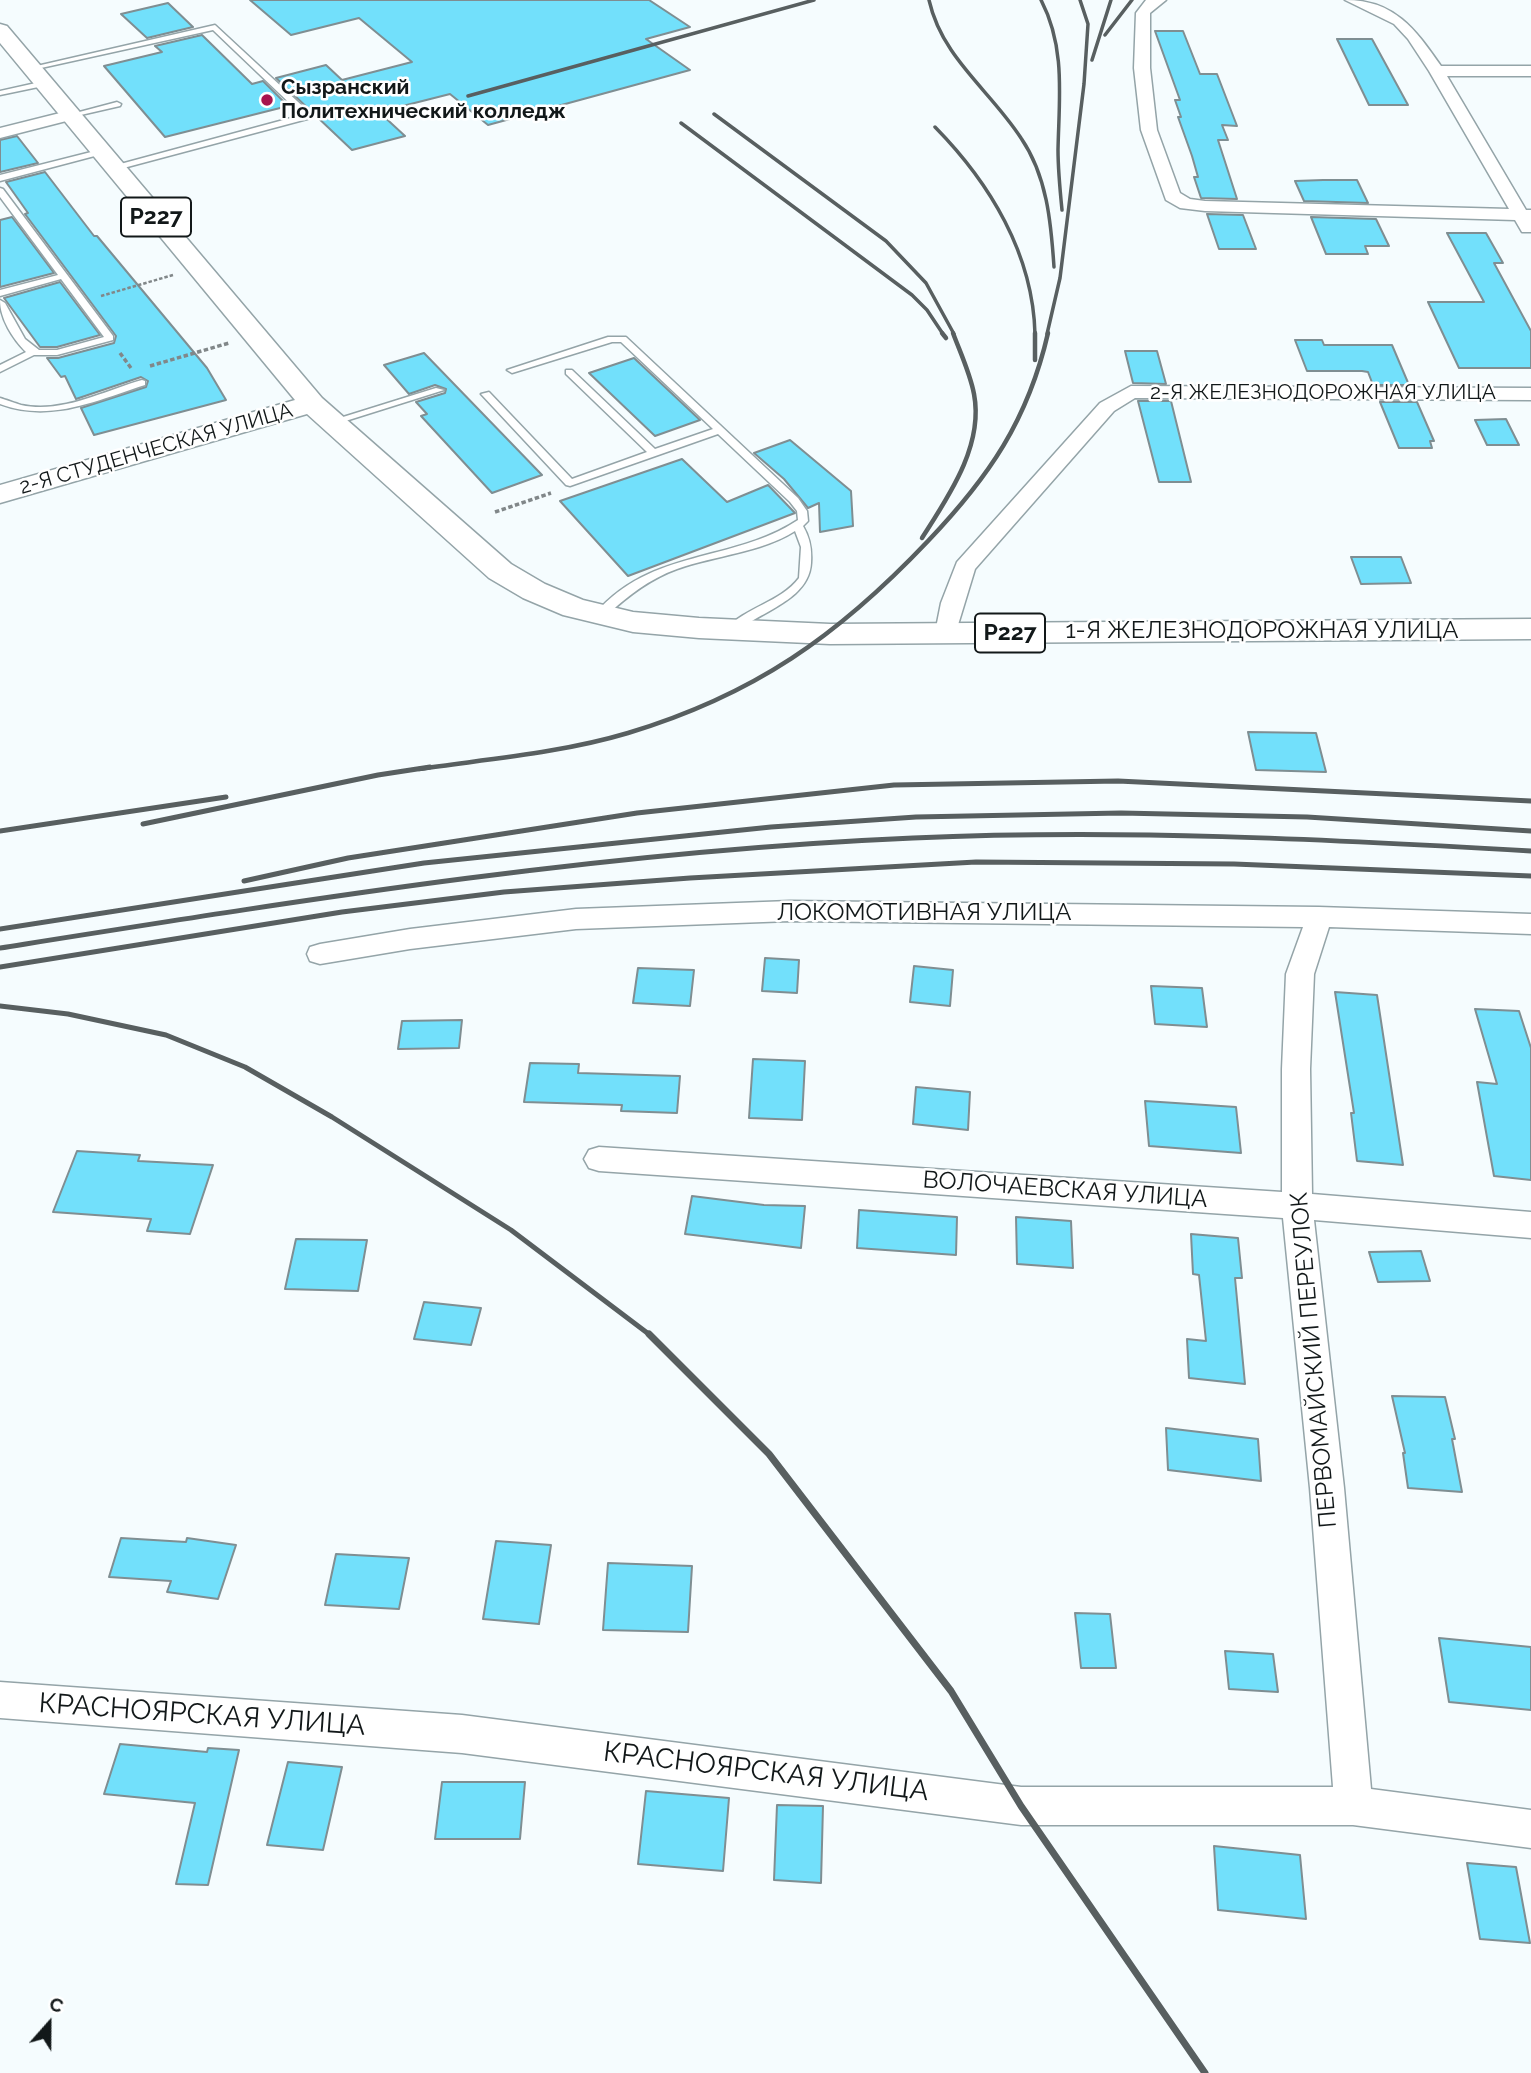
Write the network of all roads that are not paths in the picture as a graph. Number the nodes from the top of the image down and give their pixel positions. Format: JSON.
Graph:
{"nodes":[{"id":1,"x":1159,"y":0,"type":"edge"},
{"id":2,"x":1352,"y":0,"type":"edge"},
{"id":3,"x":0,"y":30,"type":"edge"},
{"id":4,"x":1437,"y":71,"type":"junction"},
{"id":5,"x":1531,"y":71,"type":"edge"},
{"id":6,"x":39,"y":75,"type":"junction"},
{"id":7,"x":0,"y":93,"type":"edge"},
{"id":8,"x":117,"y":104,"type":"dead end"},
{"id":9,"x":72,"y":115,"type":"junction"},
{"id":10,"x":0,"y":133,"type":"edge"},
{"id":11,"x":109,"y":160,"type":"junction"},
{"id":12,"x":0,"y":178,"type":"edge"},
{"id":13,"x":0,"y":191,"type":"edge"},
{"id":14,"x":1526,"y":215,"type":"edge"},
{"id":15,"x":1531,"y":234,"type":"edge"},
{"id":16,"x":63,"y":276,"type":"junction"},
{"id":17,"x":0,"y":293,"type":"edge"},
{"id":18,"x":0,"y":303,"type":"edge"},
{"id":19,"x":33,"y":352,"type":"junction"},
{"id":20,"x":0,"y":369,"type":"edge"},
{"id":21,"x":512,"y":370,"type":"dead end"},
{"id":22,"x":569,"y":372,"type":"dead end"},
{"id":23,"x":142,"y":383,"type":"road end"},
{"id":24,"x":439,"y":390,"type":"dead end"},
{"id":25,"x":486,"y":394,"type":"dead end"},
{"id":26,"x":1531,"y":394,"type":"edge"},
{"id":27,"x":0,"y":401,"type":"edge"},
{"id":28,"x":322,"y":413,"type":"junction"},
{"id":29,"x":720,"y":430,"type":"junction"},
{"id":30,"x":654,"y":454,"type":"junction"},
{"id":31,"x":0,"y":494,"type":"edge"},
{"id":32,"x":797,"y":525,"type":"junction"},
{"id":33,"x":601,"y":614,"type":"junction"},
{"id":34,"x":732,"y":629,"type":"junction"},
{"id":35,"x":1531,"y":629,"type":"edge"},
{"id":36,"x":946,"y":633,"type":"junction"},
{"id":37,"x":1319,"y":917,"type":"junction"},
{"id":38,"x":1531,"y":924,"type":"edge"},
{"id":39,"x":320,"y":954,"type":"dead end"},
{"id":40,"x":598,"y":1159,"type":"dead end"},
{"id":41,"x":1297,"y":1206,"type":"junction"},
{"id":42,"x":1531,"y":1225,"type":"edge"},
{"id":43,"x":0,"y":1700,"type":"edge"},
{"id":44,"x":1353,"y":1806,"type":"junction"},
{"id":45,"x":1531,"y":1829,"type":"edge"}],
"edges":[{"from":1,"to":14,"type":"street"},
{"from":2,"to":4,"type":"street"},
{"from":3,"to":6,"type":"main road","number":"Р227"},
{"from":4,"to":5,"type":"street"},
{"from":4,"to":14,"type":"street"},
{"from":6,"to":7,"type":"lane"},
{"from":6,"to":9,"type":"main road","number":"Р227"},
{"from":6,"to":11,"type":"lane"},
{"from":8,"to":9,"type":"lane"},
{"from":9,"to":10,"type":"street"},
{"from":9,"to":11,"type":"main road","number":"Р227"},
{"from":11,"to":12,"type":"lane"},
{"from":11,"to":28,"type":"main road","number":"Р227"},
{"from":13,"to":16,"type":"lane"},
{"from":14,"to":15,"type":"street"},
{"from":16,"to":17,"type":"lane"},
{"from":16,"to":19,"type":"lane"},
{"from":18,"to":19,"type":"lane"},
{"from":19,"to":20,"type":"lane"},
{"from":21,"to":29,"type":"lane"},
{"from":22,"to":30,"type":"lane"},
{"from":23,"to":27,"type":"lane"},
{"from":24,"to":28,"type":"lane"},
{"from":25,"to":30,"type":"lane"},
{"from":26,"to":36,"type":"street","name":"2-Я ЖЕЛЕЗНОДОРОЖНАЯ УЛИЦА"},
{"from":28,"to":31,"type":"main road","name":"2-Я СТУДЕНЧЕСКАЯ УЛИЦА"},
{"from":28,"to":33,"type":"main road","name":"1-Я ЖЕЛЕЗНОДОРОЖНАЯ УЛИЦА","number":"Р227"},
{"from":29,"to":30,"type":"lane"},
{"from":29,"to":32,"type":"lane"},
{"from":32,"to":33,"type":"lane"},
{"from":32,"to":34,"type":"lane"},
{"from":33,"to":34,"type":"main road","name":"1-Я ЖЕЛЕЗНОДОРОЖНАЯ УЛИЦА","number":"Р227"},
{"from":34,"to":36,"type":"main road","name":"1-Я ЖЕЛЕЗНОДОРОЖНАЯ УЛИЦА","number":"Р227"},
{"from":35,"to":36,"type":"main road","name":"1-Я ЖЕЛЕЗНОДОРОЖНАЯ УЛИЦА","number":"Р227"},
{"from":37,"to":38,"type":"street","name":"ЛОКОМОТИВНАЯ УЛИЦА"},
{"from":37,"to":39,"type":"street","name":"ЛОКОМОТИВНАЯ УЛИЦА"},
{"from":37,"to":41,"type":"street","name":"ПЕРВОМАЙСКИЙ ПЕРЕУЛОК"},
{"from":40,"to":41,"type":"street","name":"ВОЛОЧАЕВСКАЯ УЛИЦА"},
{"from":41,"to":42,"type":"street","name":"ВОЛОЧАЕВСКАЯ УЛИЦА"},
{"from":41,"to":44,"type":"street","name":"ПЕРВОМАЙСКИЙ ПЕРЕУЛОК"},
{"from":43,"to":44,"type":"street","name":"КРАСНОЯРСКАЯ УЛИЦА"},
{"from":44,"to":45,"type":"street","name":"КРАСНОЯРСКАЯ УЛИЦА"}]}
